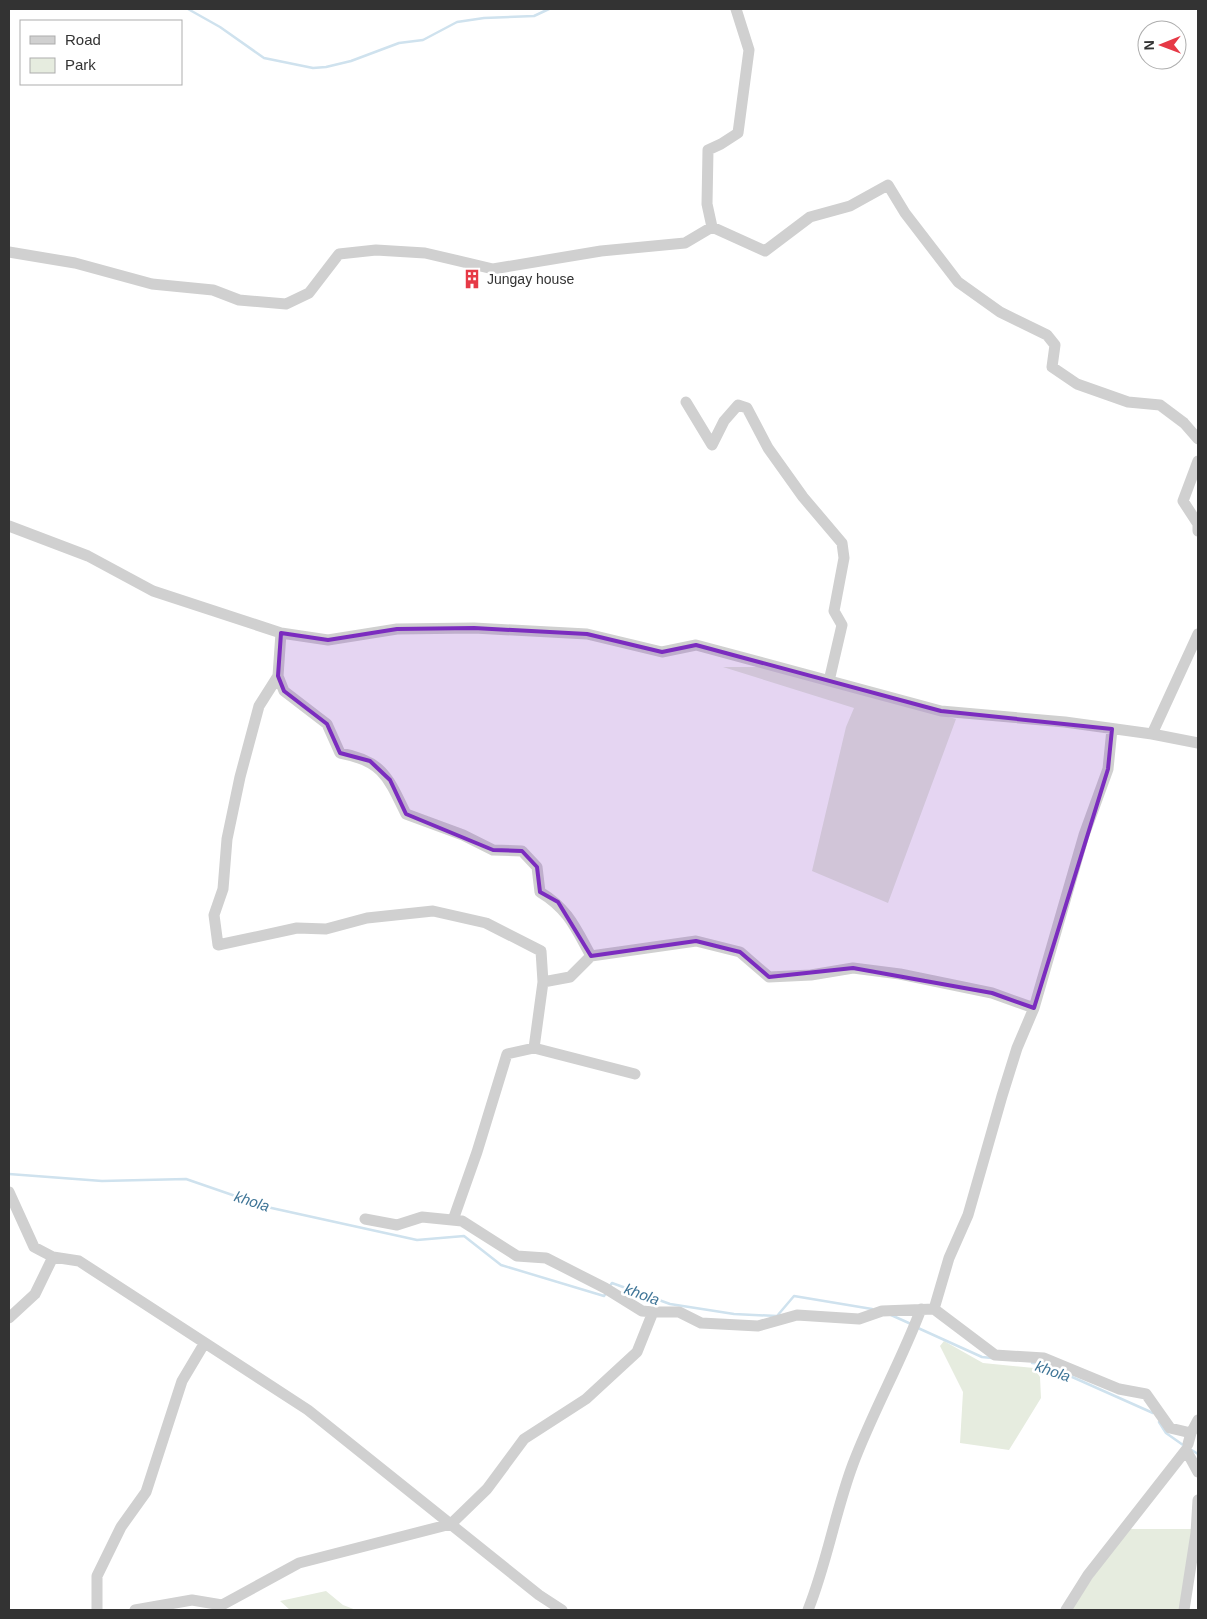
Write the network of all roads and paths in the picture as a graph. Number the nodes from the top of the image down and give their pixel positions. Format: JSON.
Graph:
{"nodes":[{"id":1,"x":736,"y":9,"type":"edge"},
{"id":2,"x":712,"y":228,"type":"junction"},
{"id":3,"x":9,"y":252,"type":"edge"},
{"id":4,"x":686,"y":402,"type":"dead end"},
{"id":5,"x":1198,"y":440,"type":"edge"},
{"id":6,"x":1197,"y":468,"type":"edge"},
{"id":7,"x":9,"y":526,"type":"edge"},
{"id":8,"x":1198,"y":530,"type":"edge"},
{"id":9,"x":281,"y":633,"type":"junction"},
{"id":10,"x":1198,"y":634,"type":"edge"},
{"id":11,"x":278,"y":676,"type":"junction"},
{"id":12,"x":829,"y":681,"type":"junction"},
{"id":13,"x":1112,"y":729,"type":"junction"},
{"id":14,"x":1152,"y":734,"type":"junction"},
{"id":15,"x":1198,"y":743,"type":"edge"},
{"id":16,"x":591,"y":956,"type":"junction"},
{"id":17,"x":543,"y":982,"type":"junction"},
{"id":18,"x":1034,"y":1008,"type":"junction"},
{"id":19,"x":534,"y":1048,"type":"junction"},
{"id":20,"x":635,"y":1074,"type":"dead end"},
{"id":21,"x":9,"y":1192,"type":"edge"},
{"id":22,"x":365,"y":1219,"type":"dead end"},
{"id":23,"x":453,"y":1220,"type":"junction"},
{"id":24,"x":53,"y":1257,"type":"junction"},
{"id":25,"x":921,"y":1309,"type":"junction"},
{"id":26,"x":934,"y":1309,"type":"junction"},
{"id":27,"x":653,"y":1312,"type":"junction"},
{"id":28,"x":9,"y":1318,"type":"edge"},
{"id":29,"x":204,"y":1344,"type":"junction"},
{"id":30,"x":1198,"y":1420,"type":"edge"},
{"id":31,"x":1198,"y":1472,"type":"edge"},
{"id":32,"x":1198,"y":1500,"type":"edge"},
{"id":33,"x":451,"y":1524,"type":"junction"},
{"id":34,"x":220,"y":1607,"type":"edge"},
{"id":35,"x":97,"y":1610,"type":"edge"},
{"id":36,"x":135,"y":1610,"type":"edge"},
{"id":37,"x":562,"y":1610,"type":"edge"},
{"id":38,"x":808,"y":1610,"type":"edge"},
{"id":39,"x":1066,"y":1610,"type":"edge"},
{"id":40,"x":1184,"y":1610,"type":"edge"}],
"edges":[{"from":1,"to":2,"type":"street"},
{"from":2,"to":3,"type":"street"},
{"from":2,"to":5,"type":"street"},
{"from":4,"to":12,"type":"street"},
{"from":6,"to":8,"type":"street"},
{"from":7,"to":9,"type":"street"},
{"from":9,"to":11,"type":"street"},
{"from":9,"to":12,"type":"street"},
{"from":10,"to":14,"type":"street"},
{"from":11,"to":16,"type":"street"},
{"from":11,"to":17,"type":"street"},
{"from":12,"to":13,"type":"street"},
{"from":13,"to":14,"type":"street"},
{"from":13,"to":18,"type":"street"},
{"from":14,"to":15,"type":"street"},
{"from":16,"to":17,"type":"street"},
{"from":16,"to":18,"type":"street"},
{"from":17,"to":19,"type":"street"},
{"from":18,"to":26,"type":"street"},
{"from":19,"to":20,"type":"street"},
{"from":19,"to":23,"type":"street"},
{"from":21,"to":24,"type":"street"},
{"from":22,"to":23,"type":"street"},
{"from":23,"to":27,"type":"street"},
{"from":24,"to":28,"type":"street"},
{"from":24,"to":29,"type":"street"},
{"from":25,"to":26,"type":"street"},
{"from":25,"to":27,"type":"street"},
{"from":25,"to":38,"type":"street"},
{"from":26,"to":30,"type":"street"},
{"from":27,"to":33,"type":"street"},
{"from":29,"to":33,"type":"street"},
{"from":29,"to":35,"type":"street"},
{"from":31,"to":39,"type":"street"},
{"from":32,"to":40,"type":"street"},
{"from":33,"to":34,"type":"street"},
{"from":33,"to":37,"type":"street"},
{"from":34,"to":36,"type":"street"}]}
